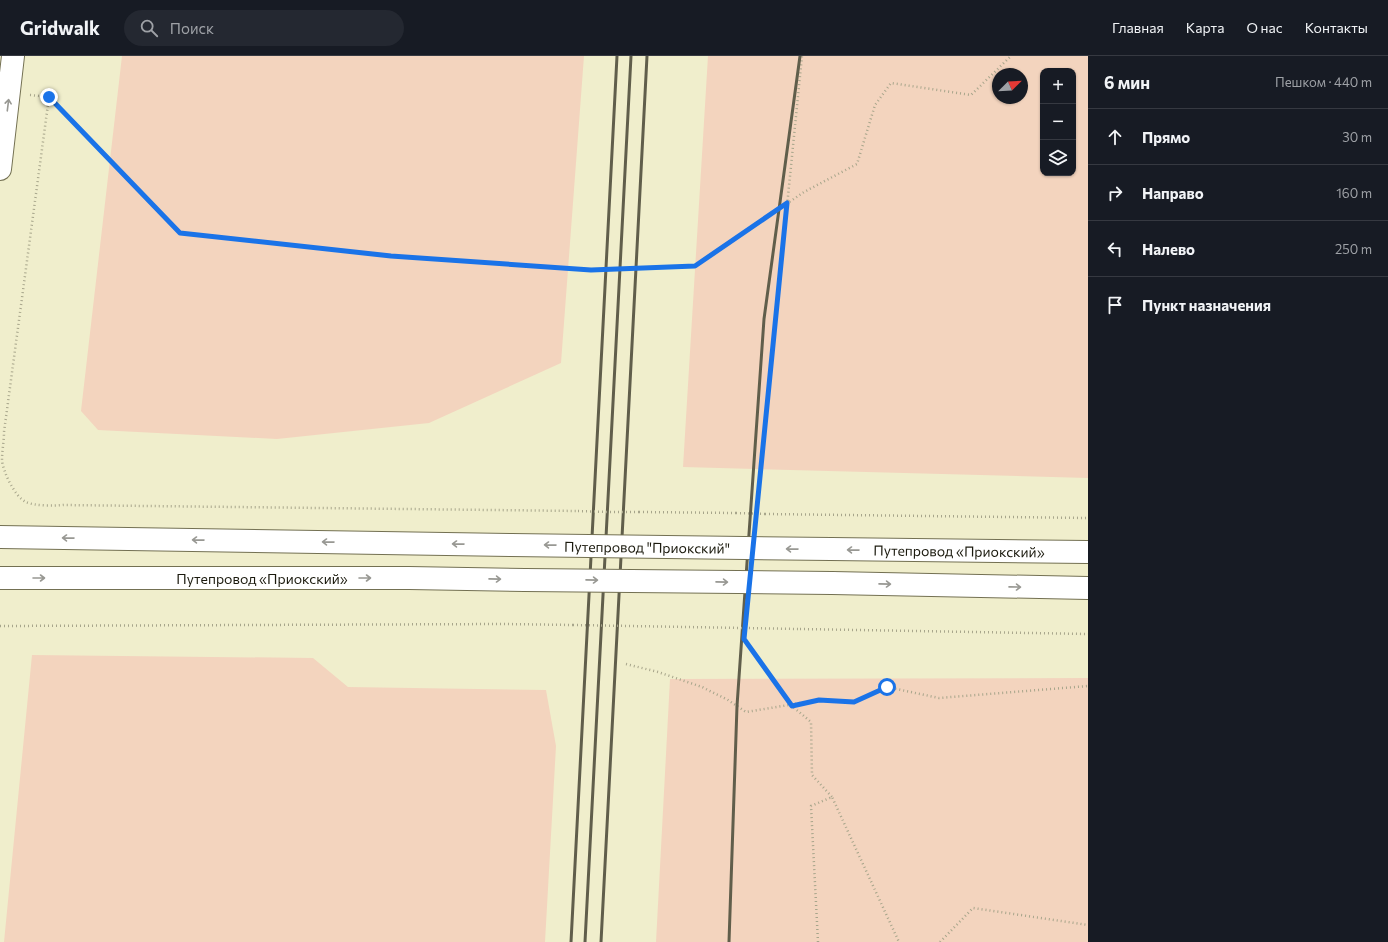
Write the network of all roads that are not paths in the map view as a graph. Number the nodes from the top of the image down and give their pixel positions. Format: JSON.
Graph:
{"nodes":[{"id":1,"x":13,"y":56,"type":"edge"},
{"id":2,"x":0,"y":169,"type":"edge"},
{"id":3,"x":0,"y":537,"type":"edge"},
{"id":4,"x":830,"y":549,"type":"joint"},
{"id":5,"x":1088,"y":552,"type":"edge"},
{"id":6,"x":0,"y":578,"type":"edge"},
{"id":7,"x":1088,"y":588,"type":"edge"}],
"edges":[{"from":2,"to":1,"type":"main road","one_way":true},
{"from":4,"to":3,"type":"main road","name":"Путепровод \"Приокский\"","one_way":true,"bridge":true},
{"from":5,"to":4,"type":"main road","name":"Путепровод «Приокский»","one_way":true},
{"from":6,"to":7,"type":"main road","name":"Путепровод «Приокский»","one_way":true,"bridge":true}]}
